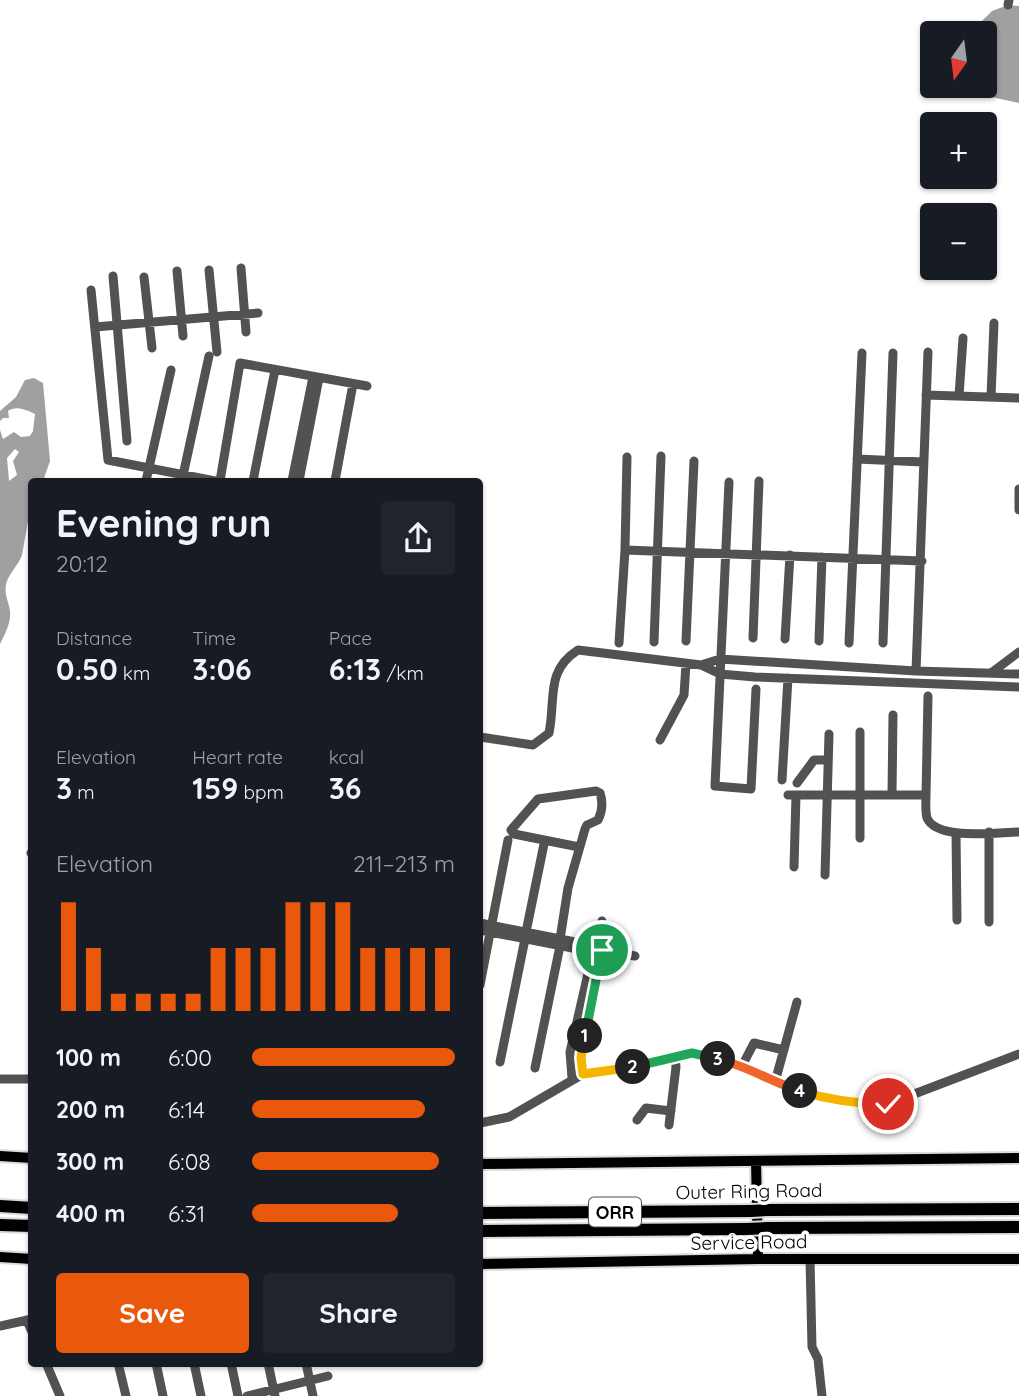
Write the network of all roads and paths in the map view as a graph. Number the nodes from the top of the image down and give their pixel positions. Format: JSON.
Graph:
{"nodes":[{"id":1,"x":241,"y":268,"type":"dead end"},
{"id":2,"x":209,"y":270,"type":"dead end"},
{"id":3,"x":177,"y":271,"type":"dead end"},
{"id":4,"x":113,"y":276,"type":"dead end"},
{"id":5,"x":144,"y":277,"type":"dead end"},
{"id":6,"x":91,"y":290,"type":"dead end"},
{"id":7,"x":258,"y":313,"type":"dead end"},
{"id":8,"x":245,"y":314,"type":"junction"},
{"id":9,"x":214,"y":317,"type":"junction"},
{"id":10,"x":181,"y":319,"type":"junction"},
{"id":11,"x":149,"y":322,"type":"junction"},
{"id":12,"x":994,"y":323,"type":"dead end"},
{"id":13,"x":117,"y":325,"type":"junction"},
{"id":14,"x":95,"y":327,"type":"junction"},
{"id":15,"x":246,"y":332,"type":"dead end"},
{"id":16,"x":183,"y":336,"type":"dead end"},
{"id":17,"x":963,"y":338,"type":"dead end"},
{"id":18,"x":152,"y":348,"type":"dead end"},
{"id":19,"x":928,"y":352,"type":"dead end"},
{"id":20,"x":862,"y":353,"type":"dead end"},
{"id":21,"x":893,"y":353,"type":"dead end"},
{"id":22,"x":171,"y":370,"type":"dead end"},
{"id":23,"x":275,"y":370,"type":"junction"},
{"id":24,"x":316,"y":377,"type":"junction"},
{"id":25,"x":353,"y":384,"type":"junction"},
{"id":26,"x":367,"y":386,"type":"dead end"},
{"id":27,"x":926,"y":395,"type":"junction"},
{"id":28,"x":959,"y":396,"type":"junction"},
{"id":29,"x":992,"y":397,"type":"junction"},
{"id":30,"x":1019,"y":398,"type":"edge"},
{"id":31,"x":127,"y":441,"type":"dead end"},
{"id":32,"x":661,"y":456,"type":"dead end"},
{"id":33,"x":627,"y":457,"type":"dead end"},
{"id":34,"x":857,"y":459,"type":"junction"},
{"id":35,"x":890,"y":460,"type":"junction"},
{"id":36,"x":694,"y":461,"type":"dead end"},
{"id":37,"x":923,"y":462,"type":"junction"},
{"id":38,"x":149,"y":469,"type":"junction"},
{"id":39,"x":147,"y":478,"type":"edge"},
{"id":40,"x":182,"y":478,"type":"edge"},
{"id":41,"x":219,"y":478,"type":"edge"},
{"id":42,"x":254,"y":478,"type":"edge"},
{"id":43,"x":293,"y":478,"type":"edge"},
{"id":44,"x":299,"y":478,"type":"edge"},
{"id":45,"x":336,"y":478,"type":"edge"},
{"id":46,"x":759,"y":481,"type":"dead end"},
{"id":47,"x":729,"y":482,"type":"dead end"},
{"id":48,"x":1019,"y":489,"type":"edge"},
{"id":49,"x":1019,"y":510,"type":"edge"},
{"id":50,"x":625,"y":550,"type":"junction"},
{"id":51,"x":657,"y":551,"type":"junction"},
{"id":52,"x":690,"y":552,"type":"junction"},
{"id":53,"x":725,"y":553,"type":"junction"},
{"id":54,"x":757,"y":554,"type":"junction"},
{"id":55,"x":790,"y":555,"type":"junction"},
{"id":56,"x":822,"y":557,"type":"junction"},
{"id":57,"x":852,"y":558,"type":"junction"},
{"id":58,"x":887,"y":559,"type":"junction"},
{"id":59,"x":922,"y":561,"type":"junction"},
{"id":60,"x":753,"y":638,"type":"dead end"},
{"id":61,"x":785,"y":639,"type":"dead end"},
{"id":62,"x":686,"y":641,"type":"dead end"},
{"id":63,"x":819,"y":641,"type":"dead end"},
{"id":64,"x":654,"y":642,"type":"dead end"},
{"id":65,"x":619,"y":643,"type":"dead end"},
{"id":66,"x":849,"y":643,"type":"dead end"},
{"id":67,"x":883,"y":643,"type":"dead end"},
{"id":68,"x":1019,"y":652,"type":"edge"},
{"id":69,"x":720,"y":659,"type":"junction"},
{"id":70,"x":686,"y":664,"type":"junction"},
{"id":71,"x":701,"y":665,"type":"junction"},
{"id":72,"x":814,"y":665,"type":"junction"},
{"id":73,"x":916,"y":671,"type":"junction"},
{"id":74,"x":991,"y":673,"type":"junction"},
{"id":75,"x":720,"y":674,"type":"junction"},
{"id":76,"x":1019,"y":674,"type":"edge"},
{"id":77,"x":788,"y":678,"type":"junction"},
{"id":78,"x":813,"y":679,"type":"junction"},
{"id":79,"x":1019,"y":687,"type":"edge"},
{"id":80,"x":756,"y":689,"type":"dead end"},
{"id":81,"x":928,"y":696,"type":"dead end"},
{"id":82,"x":893,"y":715,"type":"dead end"},
{"id":83,"x":860,"y":732,"type":"dead end"},
{"id":84,"x":829,"y":734,"type":"dead end"},
{"id":85,"x":483,"y":737,"type":"edge"},
{"id":86,"x":660,"y":740,"type":"dead end"},
{"id":87,"x":828,"y":760,"type":"junction"},
{"id":88,"x":782,"y":780,"type":"dead end"},
{"id":89,"x":797,"y":783,"type":"dead end"},
{"id":90,"x":826,"y":795,"type":"junction"},
{"id":91,"x":859,"y":795,"type":"junction"},
{"id":92,"x":892,"y":795,"type":"junction"},
{"id":93,"x":926,"y":795,"type":"junction"},
{"id":94,"x":989,"y":832,"type":"junction"},
{"id":95,"x":1019,"y":832,"type":"edge"},
{"id":96,"x":956,"y":833,"type":"junction"},
{"id":97,"x":860,"y":838,"type":"dead end"},
{"id":98,"x":508,"y":840,"type":"dead end"},
{"id":99,"x":544,"y":844,"type":"dead end"},
{"id":100,"x":579,"y":847,"type":"junction"},
{"id":101,"x":794,"y":867,"type":"dead end"},
{"id":102,"x":825,"y":875,"type":"dead end"},
{"id":103,"x":957,"y":920,"type":"dead end"},
{"id":104,"x":603,"y":921,"type":"dead end"},
{"id":105,"x":989,"y":922,"type":"dead end"},
{"id":106,"x":483,"y":924,"type":"edge"},
{"id":107,"x":491,"y":928,"type":"junction"},
{"id":108,"x":483,"y":929,"type":"edge"},
{"id":109,"x":526,"y":935,"type":"junction"},
{"id":110,"x":560,"y":942,"type":"junction"},
{"id":111,"x":598,"y":949,"type":"junction"},
{"id":112,"x":635,"y":956,"type":"dead end"},
{"id":113,"x":483,"y":969,"type":"edge"},
{"id":114,"x":797,"y":1002,"type":"dead end"},
{"id":115,"x":783,"y":1050,"type":"junction"},
{"id":116,"x":1019,"y":1054,"type":"edge"},
{"id":117,"x":675,"y":1057,"type":"junction"},
{"id":118,"x":500,"y":1062,"type":"dead end"},
{"id":119,"x":742,"y":1066,"type":"junction"},
{"id":120,"x":535,"y":1068,"type":"dead end"},
{"id":121,"x":583,"y":1074,"type":"junction"},
{"id":122,"x":572,"y":1078,"type":"junction"},
{"id":123,"x":0,"y":1079,"type":"edge"},
{"id":124,"x":28,"y":1079,"type":"edge"},
{"id":125,"x":775,"y":1082,"type":"junction"},
{"id":126,"x":670,"y":1111,"type":"junction"},
{"id":127,"x":637,"y":1120,"type":"dead end"},
{"id":128,"x":483,"y":1123,"type":"edge"},
{"id":129,"x":669,"y":1125,"type":"dead end"},
{"id":130,"x":0,"y":1156,"type":"edge"},
{"id":131,"x":28,"y":1158,"type":"edge"},
{"id":132,"x":1019,"y":1158,"type":"edge"},
{"id":133,"x":756,"y":1161,"type":"junction"},
{"id":134,"x":483,"y":1164,"type":"edge"},
{"id":135,"x":0,"y":1206,"type":"edge"},
{"id":136,"x":28,"y":1208,"type":"edge"},
{"id":137,"x":1019,"y":1209,"type":"edge"},
{"id":138,"x":483,"y":1213,"type":"edge"},
{"id":139,"x":0,"y":1224,"type":"edge"},
{"id":140,"x":28,"y":1226,"type":"edge"},
{"id":141,"x":1019,"y":1227,"type":"edge"},
{"id":142,"x":483,"y":1231,"type":"edge"},
{"id":143,"x":0,"y":1257,"type":"edge"},
{"id":144,"x":28,"y":1259,"type":"edge"},
{"id":145,"x":758,"y":1259,"type":"junction"},
{"id":146,"x":810,"y":1259,"type":"junction"},
{"id":147,"x":1019,"y":1259,"type":"edge"},
{"id":148,"x":483,"y":1264,"type":"edge"},
{"id":149,"x":28,"y":1321,"type":"edge"},
{"id":150,"x":0,"y":1326,"type":"edge"},
{"id":151,"x":48,"y":1367,"type":"edge"},
{"id":152,"x":119,"y":1367,"type":"edge"},
{"id":153,"x":157,"y":1367,"type":"edge"},
{"id":154,"x":195,"y":1367,"type":"edge"},
{"id":155,"x":232,"y":1367,"type":"edge"},
{"id":156,"x":269,"y":1367,"type":"edge"},
{"id":157,"x":307,"y":1367,"type":"edge"},
{"id":158,"x":328,"y":1376,"type":"dead end"},
{"id":159,"x":310,"y":1380,"type":"junction"},
{"id":160,"x":274,"y":1393,"type":"edge"},
{"id":161,"x":60,"y":1396,"type":"edge"},
{"id":162,"x":125,"y":1396,"type":"edge"},
{"id":163,"x":163,"y":1396,"type":"edge"},
{"id":164,"x":201,"y":1396,"type":"edge"},
{"id":165,"x":238,"y":1396,"type":"edge"},
{"id":166,"x":247,"y":1396,"type":"edge"},
{"id":167,"x":313,"y":1396,"type":"edge"},
{"id":168,"x":822,"y":1396,"type":"edge"}],
"edges":[{"from":1,"to":8,"type":"street"},
{"from":2,"to":9,"type":"street"},
{"from":3,"to":10,"type":"street"},
{"from":4,"to":13,"type":"street"},
{"from":5,"to":11,"type":"street"},
{"from":6,"to":14,"type":"street"},
{"from":7,"to":8,"type":"street"},
{"from":8,"to":9,"type":"street"},
{"from":8,"to":15,"type":"street"},
{"from":9,"to":10,"type":"street"},
{"from":9,"to":40,"type":"street"},
{"from":10,"to":11,"type":"street"},
{"from":10,"to":16,"type":"street"},
{"from":11,"to":13,"type":"street"},
{"from":11,"to":18,"type":"street"},
{"from":12,"to":29,"type":"street"},
{"from":13,"to":14,"type":"street"},
{"from":13,"to":31,"type":"street"},
{"from":14,"to":38,"type":"street"},
{"from":17,"to":28,"type":"street"},
{"from":19,"to":27,"type":"street"},
{"from":20,"to":34,"type":"street"},
{"from":21,"to":35,"type":"street"},
{"from":22,"to":38,"type":"street"},
{"from":23,"to":24,"type":"street"},
{"from":23,"to":41,"type":"street"},
{"from":23,"to":42,"type":"street"},
{"from":24,"to":25,"type":"street"},
{"from":24,"to":43,"type":"street"},
{"from":24,"to":44,"type":"street"},
{"from":25,"to":26,"type":"street"},
{"from":25,"to":45,"type":"street"},
{"from":27,"to":28,"type":"street"},
{"from":27,"to":37,"type":"street"},
{"from":28,"to":29,"type":"street"},
{"from":29,"to":30,"type":"street"},
{"from":32,"to":51,"type":"street"},
{"from":33,"to":50,"type":"street"},
{"from":34,"to":35,"type":"street"},
{"from":34,"to":57,"type":"street"},
{"from":35,"to":37,"type":"street"},
{"from":35,"to":58,"type":"street"},
{"from":36,"to":52,"type":"street"},
{"from":37,"to":59,"type":"street"},
{"from":38,"to":39,"type":"street"},
{"from":38,"to":40,"type":"street"},
{"from":46,"to":54,"type":"street"},
{"from":47,"to":53,"type":"street"},
{"from":48,"to":49,"type":"street"},
{"from":50,"to":51,"type":"street"},
{"from":50,"to":65,"type":"street"},
{"from":51,"to":52,"type":"street"},
{"from":51,"to":64,"type":"street"},
{"from":52,"to":53,"type":"street"},
{"from":52,"to":62,"type":"street"},
{"from":53,"to":54,"type":"street"},
{"from":53,"to":69,"type":"street"},
{"from":54,"to":55,"type":"street"},
{"from":54,"to":60,"type":"street"},
{"from":55,"to":56,"type":"street"},
{"from":55,"to":61,"type":"street"},
{"from":56,"to":57,"type":"street"},
{"from":56,"to":63,"type":"street"},
{"from":57,"to":58,"type":"street"},
{"from":57,"to":66,"type":"street"},
{"from":58,"to":59,"type":"street"},
{"from":58,"to":67,"type":"street"},
{"from":59,"to":73,"type":"street"},
{"from":68,"to":74,"type":"street"},
{"from":69,"to":71,"type":"street"},
{"from":69,"to":72,"type":"street"},
{"from":69,"to":75,"type":"street"},
{"from":70,"to":71,"type":"street"},
{"from":70,"to":85,"type":"street"},
{"from":70,"to":86,"type":"street"},
{"from":71,"to":75,"type":"street"},
{"from":72,"to":73,"type":"street"},
{"from":72,"to":78,"type":"street"},
{"from":73,"to":74,"type":"street"},
{"from":74,"to":76,"type":"street"},
{"from":75,"to":77,"type":"street"},
{"from":75,"to":80,"type":"street"},
{"from":77,"to":78,"type":"street"},
{"from":77,"to":88,"type":"street"},
{"from":78,"to":79,"type":"street"},
{"from":81,"to":93,"type":"street"},
{"from":82,"to":92,"type":"street"},
{"from":83,"to":91,"type":"street"},
{"from":84,"to":87,"type":"street"},
{"from":87,"to":89,"type":"street"},
{"from":87,"to":90,"type":"street"},
{"from":90,"to":91,"type":"street"},
{"from":90,"to":101,"type":"street"},
{"from":90,"to":102,"type":"street"},
{"from":91,"to":92,"type":"street"},
{"from":91,"to":97,"type":"street"},
{"from":92,"to":93,"type":"street"},
{"from":93,"to":96,"type":"street"},
{"from":94,"to":95,"type":"street"},
{"from":94,"to":96,"type":"street"},
{"from":94,"to":105,"type":"street"},
{"from":96,"to":103,"type":"street"},
{"from":98,"to":107,"type":"street"},
{"from":99,"to":109,"type":"street"},
{"from":100,"to":100,"type":"street"},
{"from":100,"to":110,"type":"street"},
{"from":104,"to":111,"type":"street"},
{"from":106,"to":107,"type":"street"},
{"from":107,"to":108,"type":"street"},
{"from":107,"to":109,"type":"street"},
{"from":107,"to":113,"type":"street"},
{"from":109,"to":110,"type":"street"},
{"from":109,"to":118,"type":"street"},
{"from":110,"to":111,"type":"street"},
{"from":110,"to":120,"type":"street"},
{"from":111,"to":112,"type":"street"},
{"from":111,"to":121,"type":"street"},
{"from":111,"to":122,"type":"street"},
{"from":114,"to":115,"type":"street"},
{"from":115,"to":119,"type":"street"},
{"from":115,"to":125,"type":"street"},
{"from":116,"to":125,"type":"street"},
{"from":117,"to":119,"type":"street"},
{"from":117,"to":121,"type":"street"},
{"from":117,"to":126,"type":"street"},
{"from":119,"to":125,"type":"street"},
{"from":121,"to":122,"type":"street"},
{"from":122,"to":128,"type":"street"},
{"from":123,"to":124,"type":"street"},
{"from":126,"to":127,"type":"street"},
{"from":126,"to":129,"type":"street"},
{"from":130,"to":131,"type":"main road"},
{"from":132,"to":133,"type":"main road"},
{"from":133,"to":134,"type":"main road"},
{"from":133,"to":145,"type":"main road"},
{"from":135,"to":136,"type":"highway"},
{"from":137,"to":138,"type":"highway","name":"Outer Ring Road","number":"ORR","bridge":true},
{"from":139,"to":140,"type":"highway"},
{"from":141,"to":142,"type":"highway","name":"Outer Ring Road","number":"ORR","bridge":true},
{"from":143,"to":144,"type":"main road"},
{"from":145,"to":146,"type":"main road","name":"Service Road"},
{"from":145,"to":148,"type":"main road","name":"Service Road"},
{"from":146,"to":147,"type":"main road","name":"Service Road"},
{"from":146,"to":168,"type":"street"},
{"from":149,"to":150,"type":"street"},
{"from":151,"to":161,"type":"street"},
{"from":152,"to":162,"type":"street"},
{"from":153,"to":163,"type":"street"},
{"from":154,"to":164,"type":"street"},
{"from":155,"to":165,"type":"street"},
{"from":156,"to":160,"type":"street"},
{"from":157,"to":159,"type":"street"},
{"from":158,"to":159,"type":"street"},
{"from":159,"to":160,"type":"street"},
{"from":159,"to":167,"type":"street"},
{"from":160,"to":166,"type":"street"}]}
